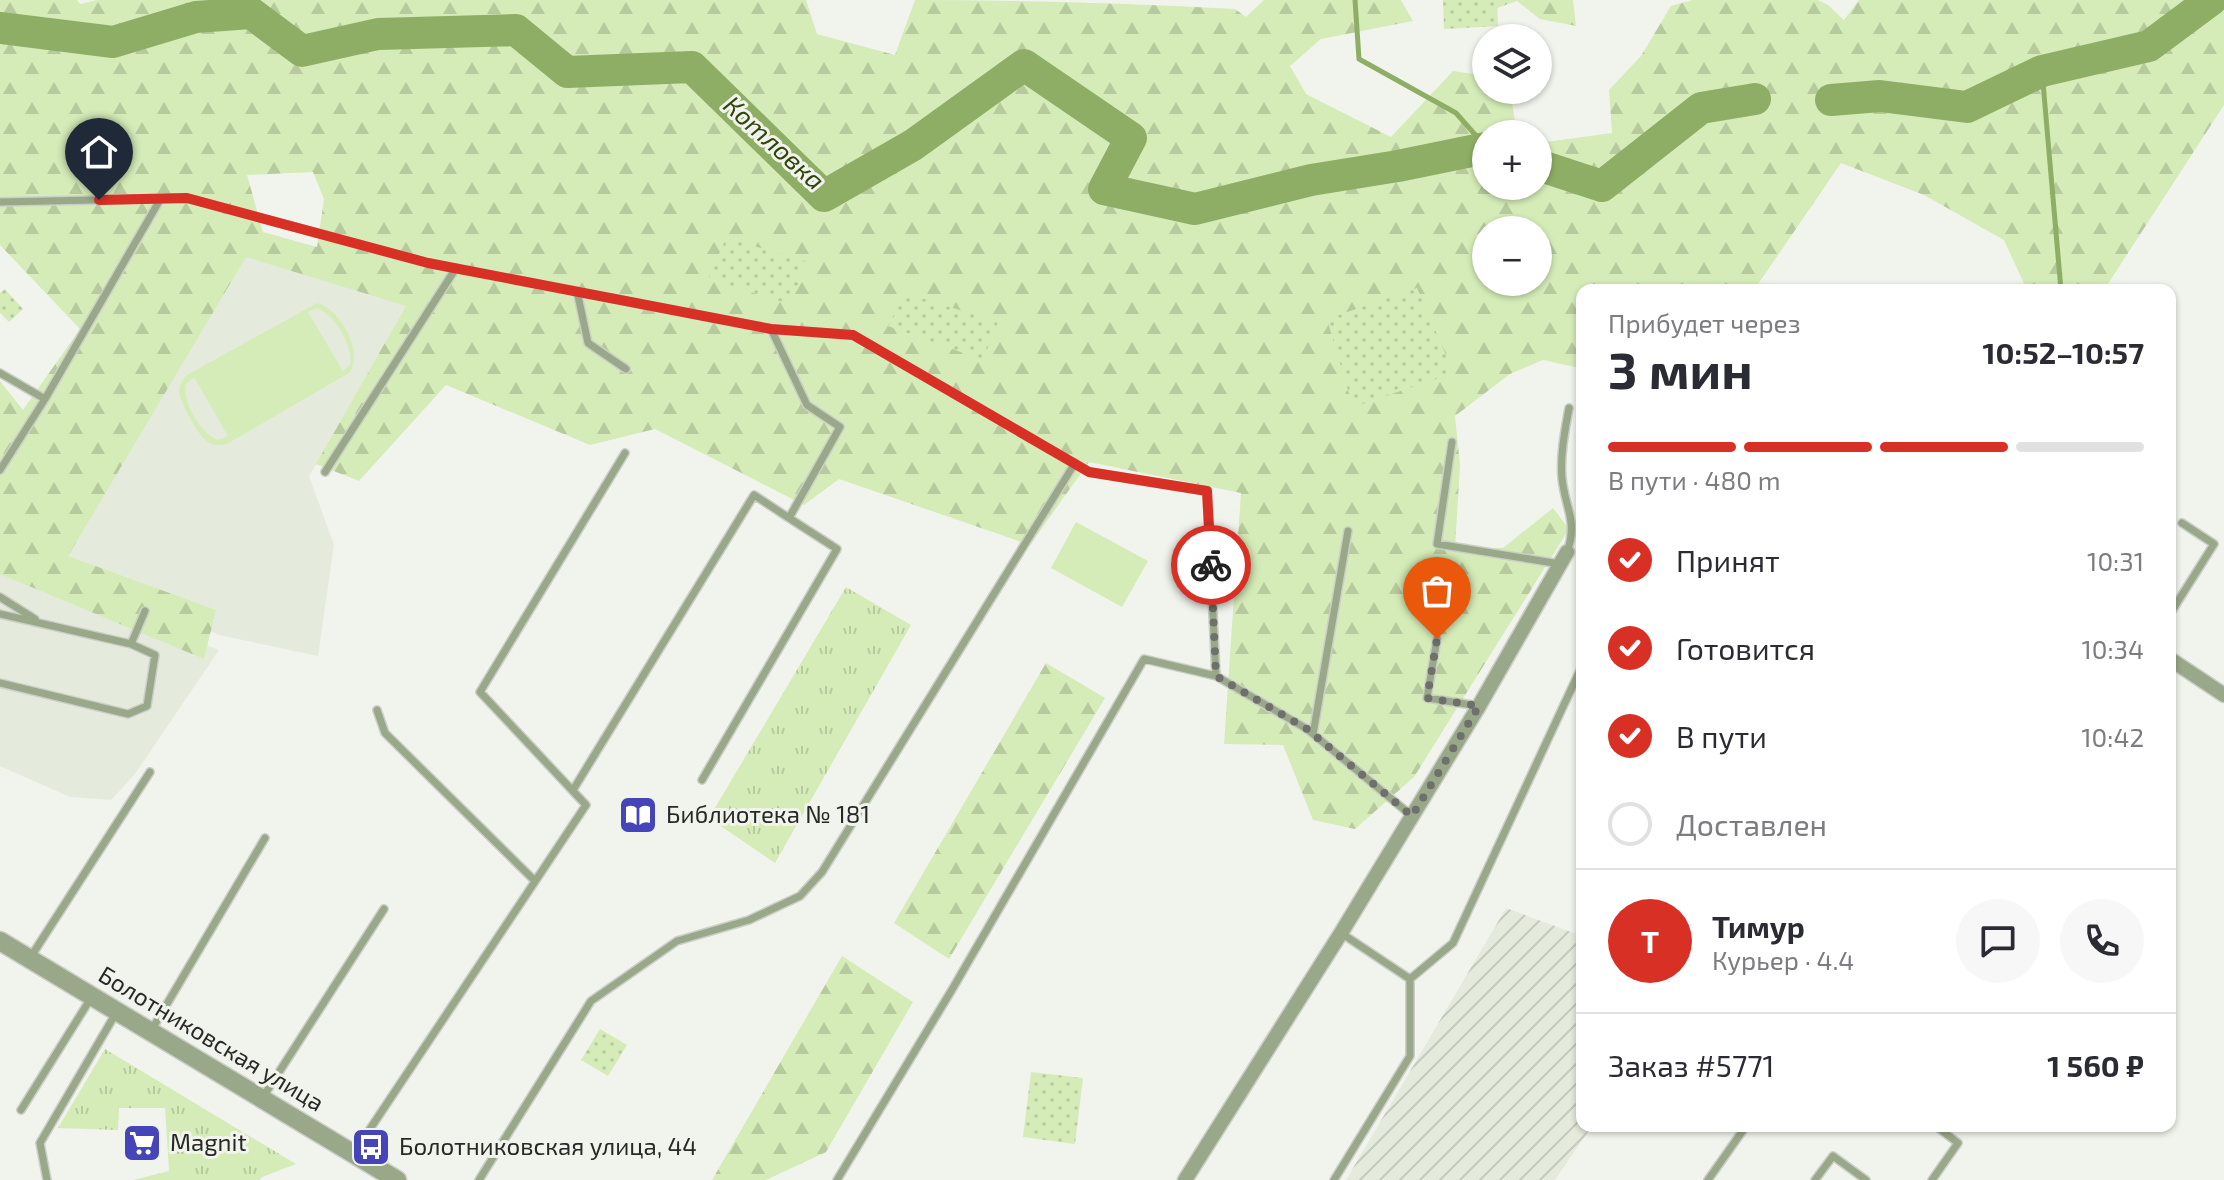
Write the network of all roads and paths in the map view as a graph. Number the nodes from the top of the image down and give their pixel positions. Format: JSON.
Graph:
{"nodes":[{"id":1,"x":161,"y":198,"type":"junction"},
{"id":2,"x":0,"y":202,"type":"edge"},
{"id":3,"x":456,"y":268,"type":"junction"},
{"id":4,"x":577,"y":291,"type":"junction"},
{"id":5,"x":771,"y":329,"type":"junction"},
{"id":6,"x":626,"y":369,"type":"dead end"},
{"id":7,"x":0,"y":373,"type":"edge"},
{"id":8,"x":45,"y":399,"type":"junction"},
{"id":9,"x":1569,"y":408,"type":"dead end"},
{"id":10,"x":1452,"y":442,"type":"dead end"},
{"id":11,"x":625,"y":453,"type":"dead end"},
{"id":12,"x":1075,"y":463,"type":"junction"},
{"id":13,"x":0,"y":470,"type":"edge"},
{"id":14,"x":325,"y":472,"type":"dead end"},
{"id":15,"x":789,"y":518,"type":"junction"},
{"id":16,"x":2182,"y":523,"type":"dead end"},
{"id":17,"x":1348,"y":531,"type":"dead end"},
{"id":18,"x":1563,"y":558,"type":"junction"},
{"id":19,"x":0,"y":597,"type":"edge"},
{"id":20,"x":2176,"y":604,"type":"edge"},
{"id":21,"x":145,"y":611,"type":"dead end"},
{"id":22,"x":0,"y":614,"type":"edge"},
{"id":23,"x":41,"y":622,"type":"junction"},
{"id":24,"x":1437,"y":639,"type":"dead end"},
{"id":25,"x":131,"y":644,"type":"junction"},
{"id":26,"x":2176,"y":663,"type":"edge"},
{"id":27,"x":1216,"y":676,"type":"junction"},
{"id":28,"x":1576,"y":679,"type":"edge"},
{"id":29,"x":0,"y":683,"type":"edge"},
{"id":30,"x":2224,"y":695,"type":"edge"},
{"id":31,"x":1479,"y":706,"type":"junction"},
{"id":32,"x":377,"y":710,"type":"dead end"},
{"id":33,"x":1313,"y":734,"type":"junction"},
{"id":34,"x":150,"y":772,"type":"dead end"},
{"id":35,"x":702,"y":780,"type":"dead end"},
{"id":36,"x":573,"y":790,"type":"junction"},
{"id":37,"x":1412,"y":816,"type":"junction"},
{"id":38,"x":265,"y":838,"type":"dead end"},
{"id":39,"x":535,"y":881,"type":"junction"},
{"id":40,"x":384,"y":909,"type":"dead end"},
{"id":41,"x":1341,"y":933,"type":"junction"},
{"id":42,"x":0,"y":941,"type":"edge"},
{"id":43,"x":29,"y":959,"type":"junction"},
{"id":44,"x":1410,"y":979,"type":"junction"},
{"id":45,"x":92,"y":996,"type":"junction"},
{"id":46,"x":117,"y":1011,"type":"junction"},
{"id":47,"x":151,"y":1031,"type":"junction"},
{"id":48,"x":263,"y":1097,"type":"junction"},
{"id":49,"x":21,"y":1110,"type":"dead end"},
{"id":50,"x":1742,"y":1132,"type":"edge"},
{"id":51,"x":1944,"y":1132,"type":"edge"},
{"id":52,"x":354,"y":1153,"type":"junction"},
{"id":53,"x":47,"y":1180,"type":"edge"},
{"id":54,"x":397,"y":1180,"type":"edge"},
{"id":55,"x":479,"y":1180,"type":"edge"},
{"id":56,"x":837,"y":1180,"type":"edge"},
{"id":57,"x":1185,"y":1180,"type":"edge"},
{"id":58,"x":1334,"y":1180,"type":"edge"},
{"id":59,"x":1708,"y":1180,"type":"edge"},
{"id":60,"x":1815,"y":1180,"type":"edge"},
{"id":61,"x":1866,"y":1180,"type":"edge"},
{"id":62,"x":1932,"y":1180,"type":"edge"}],
"edges":[{"from":1,"to":2,"type":"lane"},
{"from":1,"to":3,"type":"lane"},
{"from":1,"to":8,"type":"lane"},
{"from":3,"to":4,"type":"lane"},
{"from":3,"to":14,"type":"lane"},
{"from":4,"to":5,"type":"lane"},
{"from":4,"to":6,"type":"lane"},
{"from":5,"to":12,"type":"lane"},
{"from":5,"to":15,"type":"lane"},
{"from":7,"to":8,"type":"lane"},
{"from":8,"to":13,"type":"lane"},
{"from":9,"to":18,"type":"lane"},
{"from":10,"to":18,"type":"lane"},
{"from":11,"to":36,"type":"lane"},
{"from":12,"to":27,"type":"lane"},
{"from":12,"to":55,"type":"lane"},
{"from":15,"to":35,"type":"lane"},
{"from":15,"to":36,"type":"lane"},
{"from":16,"to":20,"type":"lane"},
{"from":17,"to":33,"type":"lane"},
{"from":18,"to":31,"type":"street"},
{"from":19,"to":23,"type":"lane"},
{"from":21,"to":25,"type":"lane"},
{"from":22,"to":23,"type":"lane"},
{"from":23,"to":25,"type":"lane"},
{"from":24,"to":31,"type":"lane"},
{"from":25,"to":29,"type":"lane"},
{"from":26,"to":30,"type":"street"},
{"from":27,"to":33,"type":"lane"},
{"from":27,"to":56,"type":"lane"},
{"from":28,"to":44,"type":"lane"},
{"from":31,"to":37,"type":"street"},
{"from":32,"to":39,"type":"lane"},
{"from":33,"to":37,"type":"lane"},
{"from":34,"to":43,"type":"lane"},
{"from":36,"to":39,"type":"lane"},
{"from":37,"to":41,"type":"street"},
{"from":38,"to":47,"type":"lane"},
{"from":39,"to":52,"type":"lane"},
{"from":40,"to":48,"type":"lane"},
{"from":41,"to":44,"type":"lane"},
{"from":41,"to":57,"type":"street"},
{"from":42,"to":43,"type":"street","name":"Болотниковская улица"},
{"from":43,"to":45,"type":"street","name":"Болотниковская улица"},
{"from":44,"to":58,"type":"lane"},
{"from":45,"to":46,"type":"street","name":"Болотниковская улица"},
{"from":45,"to":49,"type":"lane"},
{"from":46,"to":47,"type":"street","name":"Болотниковская улица"},
{"from":46,"to":53,"type":"lane"},
{"from":47,"to":48,"type":"street","name":"Болотниковская улица"},
{"from":48,"to":52,"type":"street","name":"Болотниковская улица"},
{"from":50,"to":59,"type":"lane"},
{"from":51,"to":62,"type":"lane"},
{"from":52,"to":54,"type":"street","name":"Болотниковская улица"},
{"from":60,"to":61,"type":"lane"}]}
